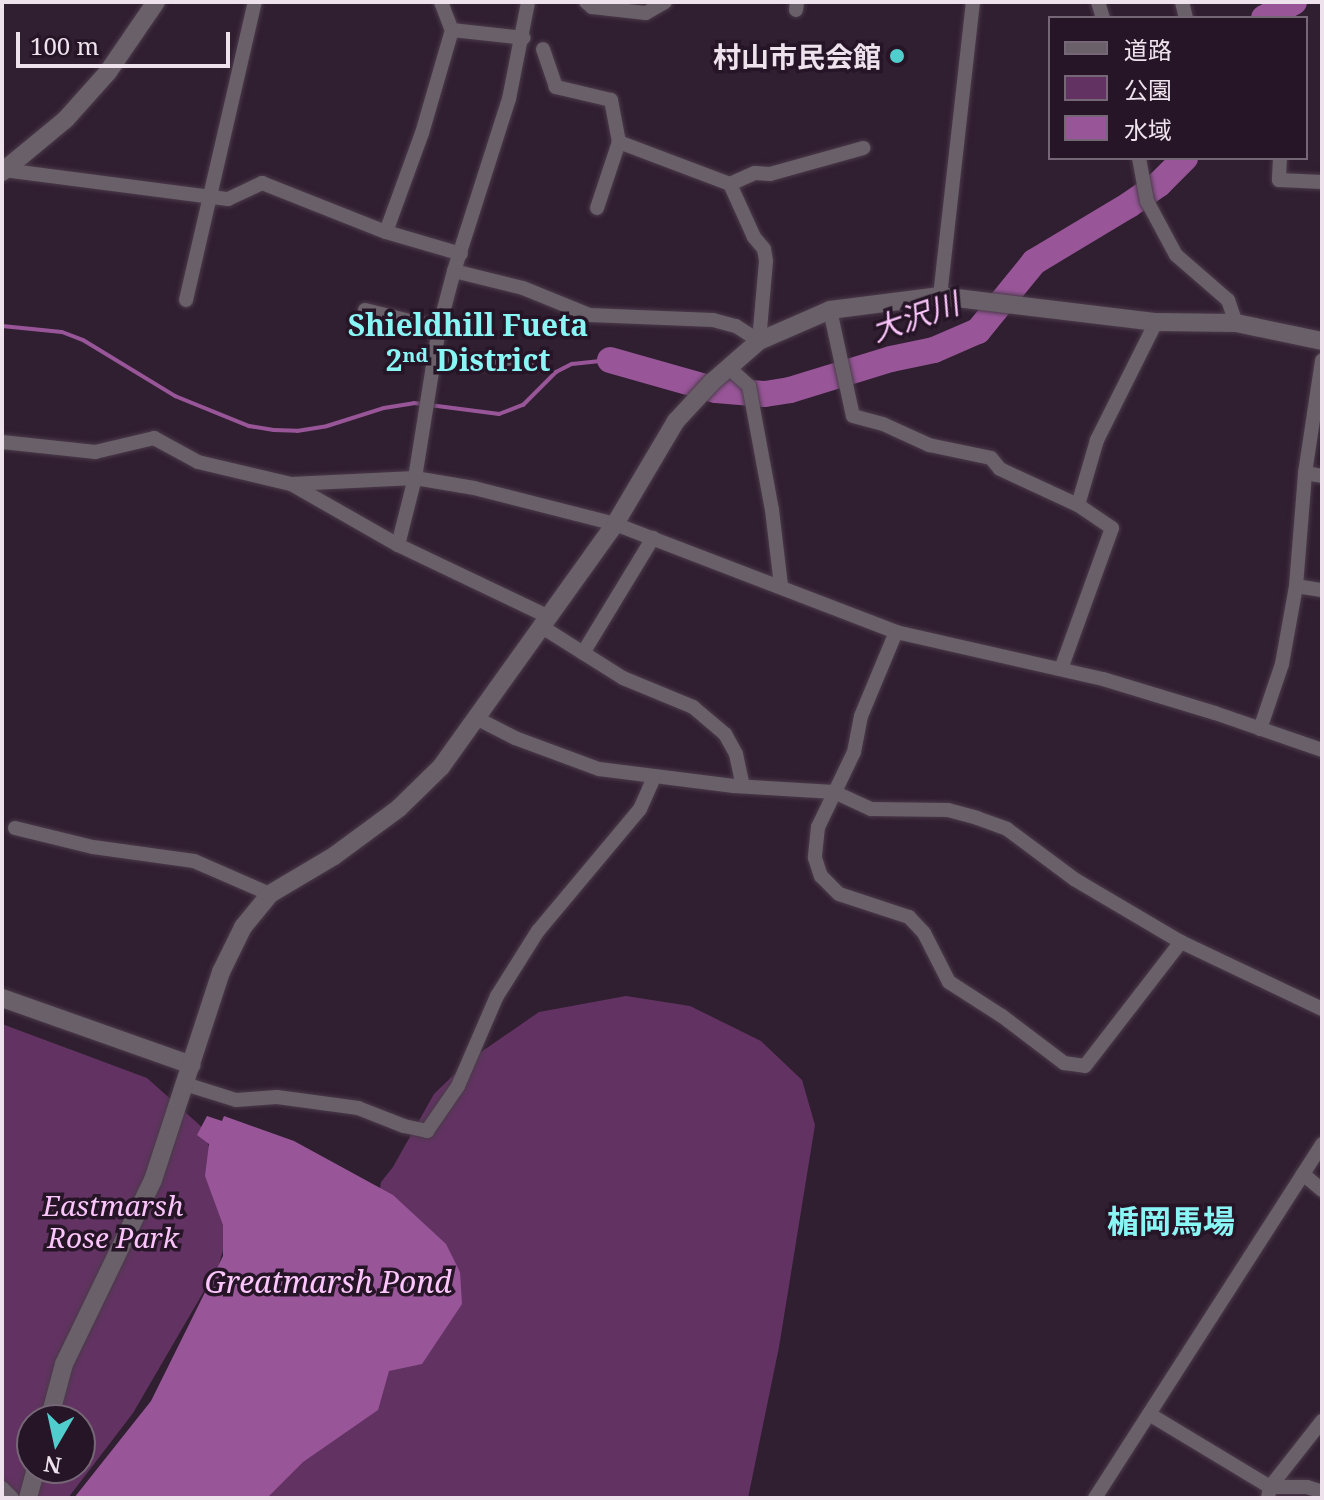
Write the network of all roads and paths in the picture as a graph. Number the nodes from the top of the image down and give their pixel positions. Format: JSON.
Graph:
{"nodes":[{"id":1,"x":156,"y":2,"type":"edge"},
{"id":2,"x":255,"y":2,"type":"edge"},
{"id":3,"x":441,"y":2,"type":"edge"},
{"id":4,"x":528,"y":2,"type":"edge"},
{"id":5,"x":586,"y":2,"type":"edge"},
{"id":6,"x":665,"y":2,"type":"edge"},
{"id":7,"x":973,"y":2,"type":"edge"},
{"id":8,"x":452,"y":30,"type":"junction"},
{"id":9,"x":524,"y":38,"type":"junction"},
{"id":10,"x":543,"y":49,"type":"dead end"},
{"id":11,"x":619,"y":142,"type":"junction"},
{"id":12,"x":863,"y":148,"type":"dead end"},
{"id":13,"x":1139,"y":160,"type":"edge"},
{"id":14,"x":1280,"y":160,"type":"edge"},
{"id":15,"x":3,"y":171,"type":"edge"},
{"id":16,"x":1322,"y":182,"type":"edge"},
{"id":17,"x":730,"y":184,"type":"junction"},
{"id":18,"x":210,"y":197,"type":"junction"},
{"id":19,"x":597,"y":208,"type":"dead end"},
{"id":20,"x":386,"y":232,"type":"junction"},
{"id":21,"x":461,"y":254,"type":"junction"},
{"id":22,"x":454,"y":271,"type":"junction"},
{"id":23,"x":940,"y":296,"type":"junction"},
{"id":24,"x":186,"y":300,"type":"dead end"},
{"id":25,"x":365,"y":310,"type":"dead end"},
{"id":26,"x":830,"y":310,"type":"junction"},
{"id":27,"x":1156,"y":322,"type":"junction"},
{"id":28,"x":1236,"y":323,"type":"junction"},
{"id":29,"x":439,"y":328,"type":"junction"},
{"id":30,"x":759,"y":341,"type":"junction"},
{"id":31,"x":1322,"y":341,"type":"edge"},
{"id":32,"x":435,"y":357,"type":"junction"},
{"id":33,"x":1322,"y":360,"type":"edge"},
{"id":34,"x":536,"y":363,"type":"dead end"},
{"id":35,"x":729,"y":368,"type":"junction"},
{"id":36,"x":2,"y":442,"type":"edge"},
{"id":37,"x":1305,"y":473,"type":"junction"},
{"id":38,"x":1322,"y":476,"type":"edge"},
{"id":39,"x":415,"y":478,"type":"junction"},
{"id":40,"x":291,"y":484,"type":"junction"},
{"id":41,"x":1078,"y":505,"type":"junction"},
{"id":42,"x":615,"y":524,"type":"junction"},
{"id":43,"x":653,"y":538,"type":"junction"},
{"id":44,"x":398,"y":545,"type":"junction"},
{"id":45,"x":781,"y":585,"type":"junction"},
{"id":46,"x":1296,"y":586,"type":"junction"},
{"id":47,"x":1322,"y":590,"type":"edge"},
{"id":48,"x":545,"y":622,"type":"junction"},
{"id":49,"x":896,"y":632,"type":"junction"},
{"id":50,"x":583,"y":653,"type":"junction"},
{"id":51,"x":1061,"y":669,"type":"junction"},
{"id":52,"x":476,"y":718,"type":"junction"},
{"id":53,"x":1260,"y":729,"type":"junction"},
{"id":54,"x":1322,"y":750,"type":"edge"},
{"id":55,"x":654,"y":778,"type":"junction"},
{"id":56,"x":743,"y":786,"type":"junction"},
{"id":57,"x":834,"y":792,"type":"junction"},
{"id":58,"x":15,"y":828,"type":"dead end"},
{"id":59,"x":270,"y":894,"type":"junction"},
{"id":60,"x":1181,"y":942,"type":"junction"},
{"id":61,"x":2,"y":998,"type":"edge"},
{"id":62,"x":1322,"y":1009,"type":"edge"},
{"id":63,"x":191,"y":1065,"type":"junction"},
{"id":64,"x":185,"y":1084,"type":"junction"},
{"id":65,"x":1322,"y":1144,"type":"edge"},
{"id":66,"x":1303,"y":1174,"type":"junction"},
{"id":67,"x":1322,"y":1190,"type":"edge"},
{"id":68,"x":53,"y":1404,"type":"edge"},
{"id":69,"x":1149,"y":1414,"type":"junction"},
{"id":70,"x":1322,"y":1421,"type":"edge"},
{"id":71,"x":2,"y":1488,"type":"edge"},
{"id":72,"x":1269,"y":1492,"type":"edge"},
{"id":73,"x":1322,"y":1492,"type":"edge"},
{"id":74,"x":12,"y":1498,"type":"edge"},
{"id":75,"x":1095,"y":1498,"type":"edge"}],
"edges":[{"from":1,"to":15,"type":"street"},
{"from":2,"to":18,"type":"street"},
{"from":3,"to":8,"type":"street"},
{"from":4,"to":9,"type":"street"},
{"from":5,"to":6,"type":"street"},
{"from":7,"to":23,"type":"street"},
{"from":8,"to":9,"type":"street"},
{"from":8,"to":20,"type":"street"},
{"from":9,"to":21,"type":"street"},
{"from":10,"to":11,"type":"street"},
{"from":11,"to":17,"type":"street"},
{"from":11,"to":19,"type":"street"},
{"from":12,"to":17,"type":"street"},
{"from":13,"to":28,"type":"street"},
{"from":14,"to":16,"type":"street"},
{"from":15,"to":18,"type":"street"},
{"from":17,"to":30,"type":"street"},
{"from":18,"to":20,"type":"street"},
{"from":18,"to":24,"type":"street"},
{"from":20,"to":21,"type":"street"},
{"from":21,"to":22,"type":"street"},
{"from":22,"to":29,"type":"street"},
{"from":22,"to":30,"type":"street"},
{"from":23,"to":26,"type":"street"},
{"from":23,"to":27,"type":"street"},
{"from":25,"to":29,"type":"street"},
{"from":26,"to":30,"type":"street"},
{"from":26,"to":41,"type":"street"},
{"from":27,"to":28,"type":"street"},
{"from":27,"to":41,"type":"street"},
{"from":28,"to":31,"type":"street"},
{"from":29,"to":32,"type":"street"},
{"from":30,"to":35,"type":"street"},
{"from":32,"to":34,"type":"street"},
{"from":32,"to":39,"type":"street"},
{"from":33,"to":37,"type":"street"},
{"from":35,"to":42,"type":"street"},
{"from":35,"to":45,"type":"street"},
{"from":36,"to":40,"type":"street"},
{"from":37,"to":38,"type":"street"},
{"from":37,"to":46,"type":"street"},
{"from":39,"to":40,"type":"street"},
{"from":39,"to":42,"type":"street"},
{"from":39,"to":44,"type":"street"},
{"from":40,"to":44,"type":"street"},
{"from":41,"to":51,"type":"street"},
{"from":42,"to":43,"type":"street"},
{"from":42,"to":48,"type":"street"},
{"from":43,"to":45,"type":"street"},
{"from":43,"to":50,"type":"street"},
{"from":44,"to":48,"type":"street"},
{"from":45,"to":49,"type":"street"},
{"from":46,"to":47,"type":"street"},
{"from":46,"to":53,"type":"street"},
{"from":48,"to":50,"type":"street"},
{"from":48,"to":52,"type":"street"},
{"from":49,"to":51,"type":"street"},
{"from":49,"to":57,"type":"street"},
{"from":50,"to":56,"type":"street"},
{"from":51,"to":53,"type":"street"},
{"from":52,"to":55,"type":"street"},
{"from":52,"to":59,"type":"street"},
{"from":53,"to":54,"type":"street"},
{"from":55,"to":56,"type":"street"},
{"from":55,"to":64,"type":"street"},
{"from":56,"to":57,"type":"street"},
{"from":57,"to":60,"type":"street"},
{"from":57,"to":60,"type":"street"},
{"from":58,"to":59,"type":"street"},
{"from":59,"to":63,"type":"street"},
{"from":60,"to":62,"type":"street"},
{"from":61,"to":63,"type":"street"},
{"from":63,"to":64,"type":"street"},
{"from":64,"to":68,"type":"street"},
{"from":65,"to":66,"type":"street"},
{"from":66,"to":67,"type":"street"},
{"from":66,"to":69,"type":"street"},
{"from":69,"to":72,"type":"street"},
{"from":69,"to":75,"type":"street"},
{"from":70,"to":72,"type":"street"},
{"from":71,"to":74,"type":"street"},
{"from":72,"to":73,"type":"street"}]}
